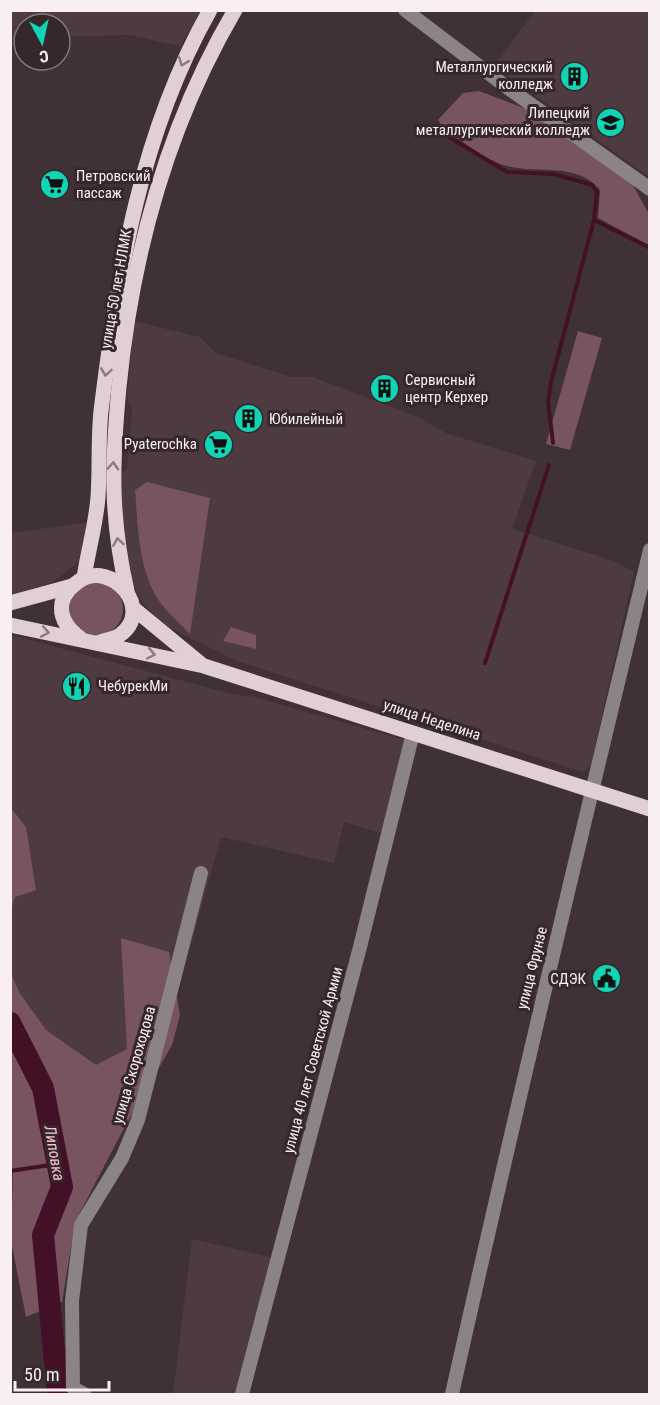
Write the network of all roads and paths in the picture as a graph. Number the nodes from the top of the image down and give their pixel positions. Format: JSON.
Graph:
{"nodes":[{"id":1,"x":210,"y":10,"type":"edge"},
{"id":2,"x":235,"y":10,"type":"edge"},
{"id":3,"x":405,"y":10,"type":"edge"},
{"id":4,"x":650,"y":189,"type":"edge"},
{"id":5,"x":650,"y":550,"type":"edge"},
{"id":6,"x":78,"y":582,"type":"junction"},
{"id":7,"x":127,"y":591,"type":"junction"},
{"id":8,"x":10,"y":603,"type":"edge"},
{"id":9,"x":133,"y":608,"type":"junction"},
{"id":10,"x":10,"y":626,"type":"edge"},
{"id":11,"x":80,"y":638,"type":"junction"},
{"id":12,"x":98,"y":643,"type":"junction"},
{"id":13,"x":204,"y":666,"type":"junction"},
{"id":14,"x":413,"y":733,"type":"junction"},
{"id":15,"x":593,"y":791,"type":"junction"},
{"id":16,"x":650,"y":809,"type":"edge"},
{"id":17,"x":201,"y":873,"type":"dead end"},
{"id":18,"x":84,"y":1395,"type":"edge"},
{"id":19,"x":242,"y":1395,"type":"edge"},
{"id":20,"x":452,"y":1395,"type":"edge"}],
"edges":[{"from":1,"to":6,"type":"main road","name":"улица 50 лет НЛМК","one_way":true},
{"from":7,"to":2,"type":"main road","name":"улица 50 лет НЛМК","one_way":true},
{"from":3,"to":4,"type":"street"},
{"from":5,"to":15,"type":"street","name":"улица Фрунзе"},
{"from":6,"to":7,"type":"main road"},
{"from":6,"to":8,"type":"main road"},
{"from":6,"to":11,"type":"main road"},
{"from":7,"to":9,"type":"main road"},
{"from":9,"to":12,"type":"main road"},
{"from":9,"to":13,"type":"main road"},
{"from":10,"to":11,"type":"main road","one_way":true},
{"from":11,"to":12,"type":"main road"},
{"from":12,"to":13,"type":"main road","name":"улица Неделина","one_way":true},
{"from":13,"to":14,"type":"main road","name":"улица Неделина"},
{"from":14,"to":15,"type":"main road","name":"улица Неделина"},
{"from":14,"to":19,"type":"street","name":"улица 40 лет Советской Армии"},
{"from":15,"to":16,"type":"main road","name":"улица Неделина"},
{"from":15,"to":20,"type":"street","name":"улица Фрунзе"},
{"from":17,"to":18,"type":"street","name":"улица Скороходова"}]}
